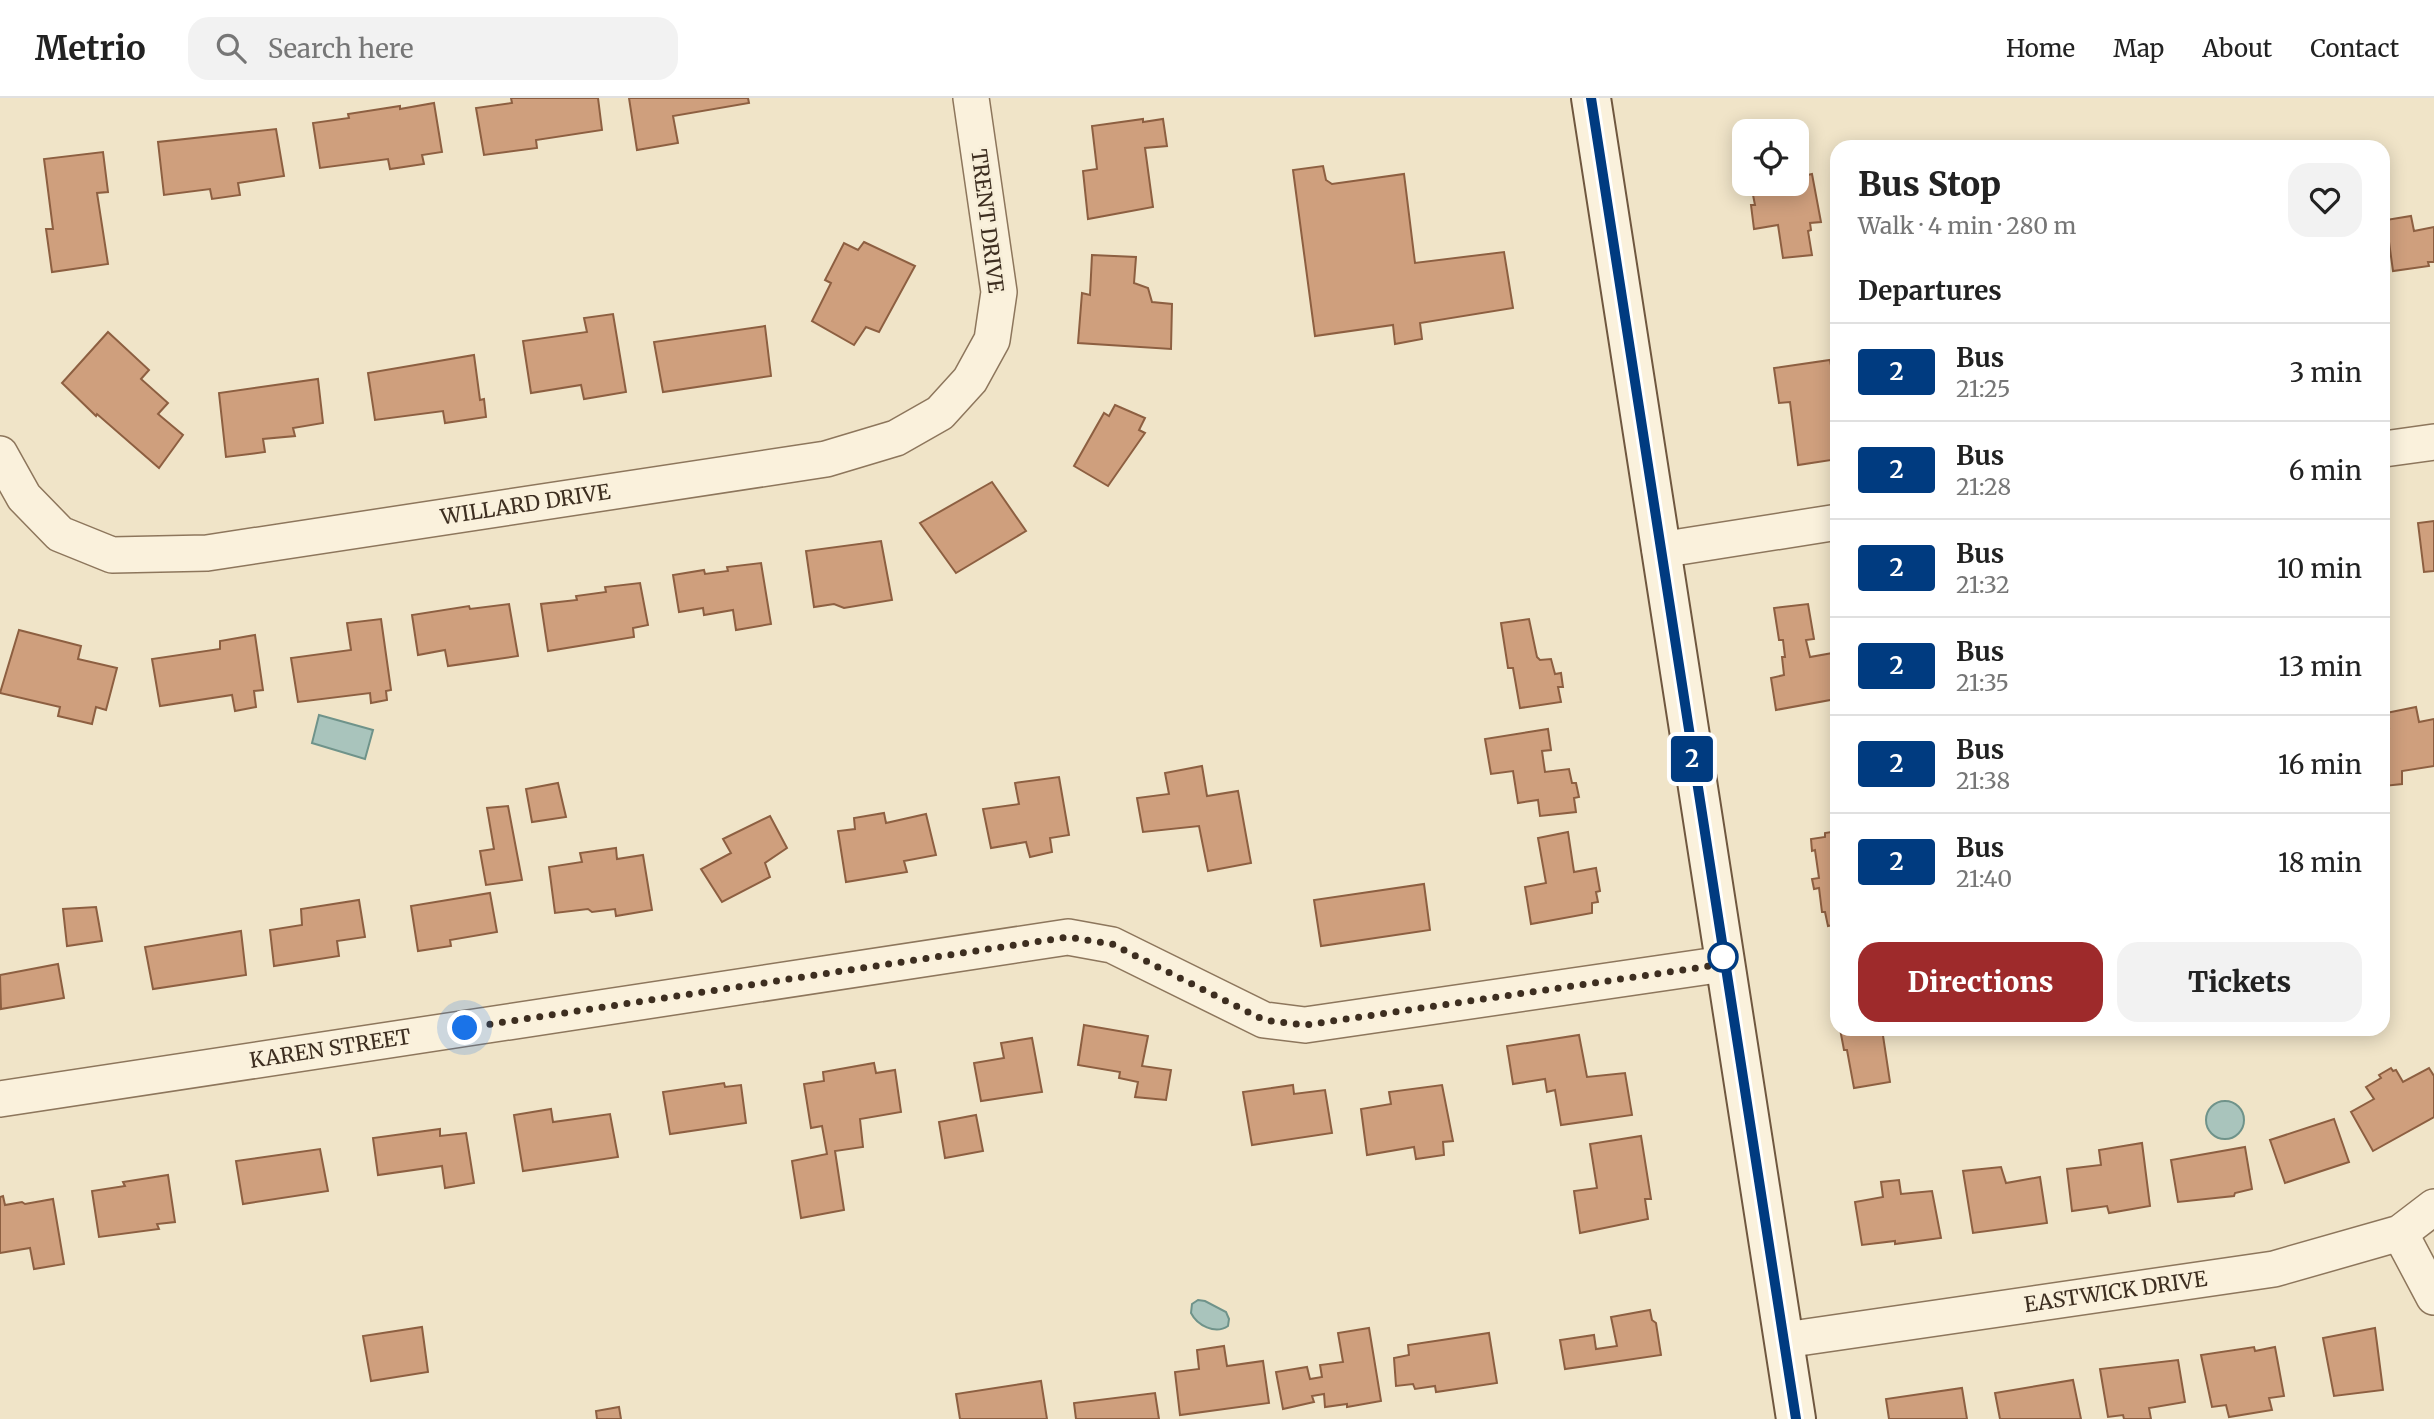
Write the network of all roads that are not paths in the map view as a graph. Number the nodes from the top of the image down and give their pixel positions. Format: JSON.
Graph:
{"nodes":[{"id":1,"x":971,"y":98,"type":"edge"},
{"id":2,"x":1591,"y":98,"type":"edge"},
{"id":3,"x":970,"y":380,"type":"joint"},
{"id":4,"x":2434,"y":442,"type":"edge"},
{"id":5,"x":2390,"y":448,"type":"edge"},
{"id":6,"x":0,"y":454,"type":"edge"},
{"id":7,"x":1830,"y":523,"type":"edge"},
{"id":8,"x":1660,"y":550,"type":"junction"},
{"id":9,"x":1724,"y":964,"type":"junction"},
{"id":10,"x":0,"y":1099,"type":"edge"},
{"id":11,"x":2434,"y":1206,"type":"edge"},
{"id":12,"x":2400,"y":1233,"type":"junction"},
{"id":13,"x":2434,"y":1297,"type":"edge"},
{"id":14,"x":1784,"y":1340,"type":"junction"},
{"id":15,"x":1796,"y":1419,"type":"edge"}],
"edges":[{"from":1,"to":3,"type":"street","name":"TRENT DRIVE"},
{"from":2,"to":8,"type":"main road"},
{"from":3,"to":6,"type":"street","name":"WILLARD DRIVE"},
{"from":4,"to":5,"type":"street"},
{"from":7,"to":8,"type":"street"},
{"from":8,"to":9,"type":"main road"},
{"from":9,"to":10,"type":"street","name":"KAREN STREET"},
{"from":9,"to":14,"type":"main road"},
{"from":11,"to":12,"type":"street","name":"EASTWICK DRIVE"},
{"from":12,"to":13,"type":"street"},
{"from":12,"to":14,"type":"street","name":"EASTWICK DRIVE"},
{"from":14,"to":15,"type":"main road"}]}
